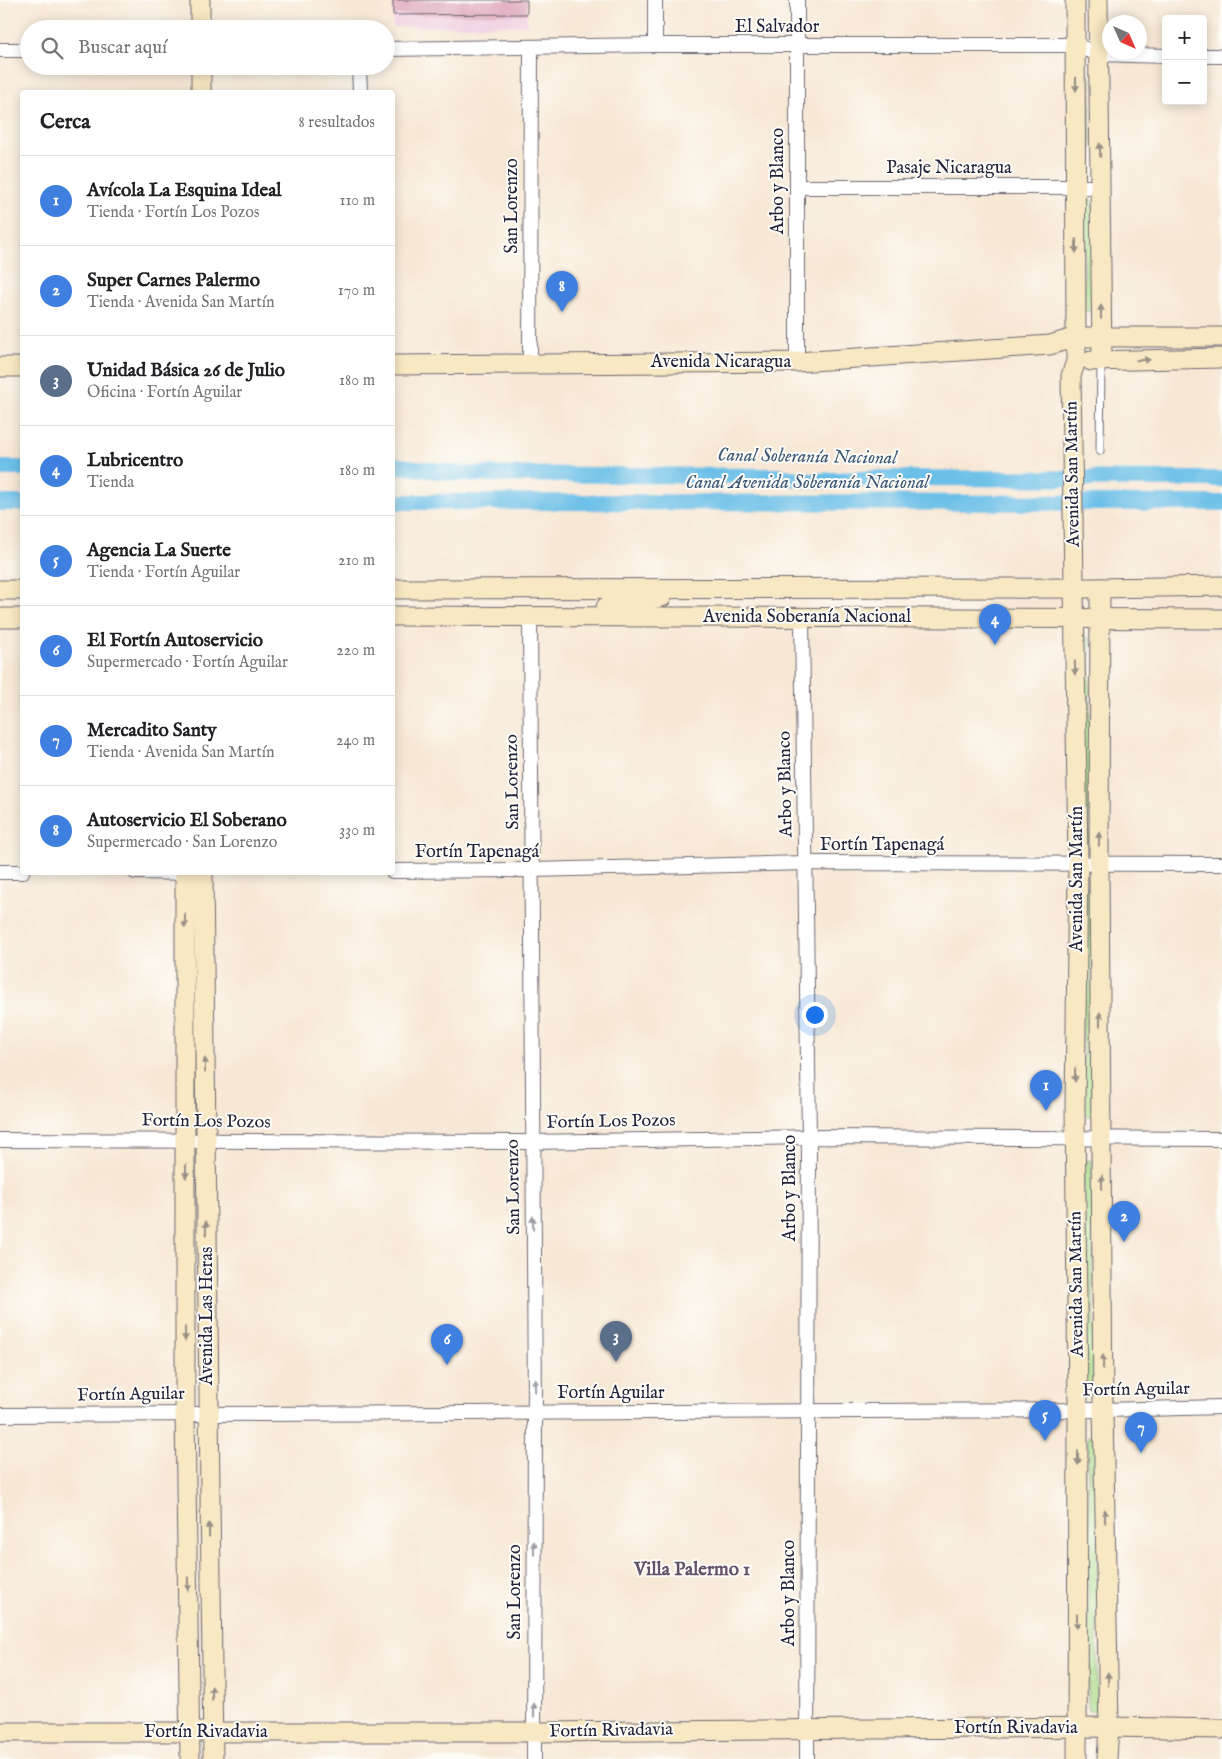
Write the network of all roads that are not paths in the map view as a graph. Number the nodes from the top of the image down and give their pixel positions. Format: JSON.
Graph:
{"nodes":[{"id":1,"x":200,"y":0,"type":"edge"},
{"id":2,"x":655,"y":0,"type":"edge"},
{"id":3,"x":797,"y":0,"type":"edge"},
{"id":4,"x":1075,"y":0,"type":"edge"},
{"id":5,"x":1098,"y":0,"type":"edge"},
{"id":6,"x":200,"y":20,"type":"edge"},
{"id":7,"x":655,"y":45,"type":"junction"},
{"id":8,"x":1076,"y":45,"type":"junction"},
{"id":9,"x":797,"y":46,"type":"junction"},
{"id":10,"x":531,"y":48,"type":"junction"},
{"id":11,"x":0,"y":50,"type":"edge"},
{"id":12,"x":20,"y":50,"type":"edge"},
{"id":13,"x":395,"y":50,"type":"edge"},
{"id":14,"x":1097,"y":54,"type":"junction"},
{"id":15,"x":1162,"y":56,"type":"edge"},
{"id":16,"x":1207,"y":56,"type":"edge"},
{"id":17,"x":1222,"y":56,"type":"edge"},
{"id":18,"x":201,"y":75,"type":"edge"},
{"id":19,"x":359,"y":75,"type":"edge"},
{"id":20,"x":201,"y":90,"type":"edge"},
{"id":21,"x":360,"y":90,"type":"edge"},
{"id":22,"x":797,"y":186,"type":"junction"},
{"id":23,"x":1076,"y":186,"type":"junction"},
{"id":24,"x":1101,"y":187,"type":"junction"},
{"id":25,"x":1076,"y":337,"type":"junction"},
{"id":26,"x":1102,"y":337,"type":"junction"},
{"id":27,"x":1222,"y":337,"type":"edge"},
{"id":28,"x":1050,"y":345,"type":"junction"},
{"id":29,"x":1222,"y":358,"type":"edge"},
{"id":30,"x":1076,"y":361,"type":"junction"},
{"id":31,"x":1102,"y":361,"type":"junction"},
{"id":32,"x":797,"y":362,"type":"junction"},
{"id":33,"x":530,"y":364,"type":"junction"},
{"id":34,"x":395,"y":365,"type":"edge"},
{"id":35,"x":20,"y":367,"type":"edge"},
{"id":36,"x":0,"y":368,"type":"edge"},
{"id":37,"x":1100,"y":451,"type":"dead end"},
{"id":38,"x":1222,"y":586,"type":"edge"},
{"id":39,"x":714,"y":588,"type":"junction"},
{"id":40,"x":1074,"y":588,"type":"junction"},
{"id":41,"x":1100,"y":588,"type":"junction"},
{"id":42,"x":395,"y":589,"type":"edge"},
{"id":43,"x":0,"y":590,"type":"edge"},
{"id":44,"x":20,"y":590,"type":"edge"},
{"id":45,"x":530,"y":615,"type":"junction"},
{"id":46,"x":560,"y":615,"type":"junction"},
{"id":47,"x":395,"y":616,"type":"edge"},
{"id":48,"x":0,"y":618,"type":"edge"},
{"id":49,"x":20,"y":618,"type":"edge"},
{"id":50,"x":802,"y":618,"type":"junction"},
{"id":51,"x":1075,"y":619,"type":"junction"},
{"id":52,"x":1101,"y":619,"type":"junction"},
{"id":53,"x":1222,"y":619,"type":"edge"},
{"id":54,"x":806,"y":863,"type":"junction"},
{"id":55,"x":1078,"y":863,"type":"junction"},
{"id":56,"x":1099,"y":864,"type":"junction"},
{"id":57,"x":1222,"y":864,"type":"edge"},
{"id":58,"x":533,"y":870,"type":"junction"},
{"id":59,"x":395,"y":871,"type":"edge"},
{"id":60,"x":0,"y":872,"type":"edge"},
{"id":61,"x":20,"y":872,"type":"edge"},
{"id":62,"x":185,"y":875,"type":"edge"},
{"id":63,"x":203,"y":875,"type":"edge"},
{"id":64,"x":809,"y":1137,"type":"junction"},
{"id":65,"x":1075,"y":1137,"type":"junction"},
{"id":66,"x":1101,"y":1138,"type":"junction"},
{"id":67,"x":1222,"y":1138,"type":"edge"},
{"id":68,"x":0,"y":1140,"type":"edge"},
{"id":69,"x":186,"y":1141,"type":"junction"},
{"id":70,"x":206,"y":1142,"type":"junction"},
{"id":71,"x":532,"y":1142,"type":"junction"},
{"id":72,"x":1222,"y":1408,"type":"edge"},
{"id":73,"x":809,"y":1410,"type":"junction"},
{"id":74,"x":1078,"y":1410,"type":"junction"},
{"id":75,"x":1103,"y":1410,"type":"junction"},
{"id":76,"x":535,"y":1412,"type":"junction"},
{"id":77,"x":185,"y":1413,"type":"junction"},
{"id":78,"x":207,"y":1413,"type":"junction"},
{"id":79,"x":0,"y":1416,"type":"edge"},
{"id":80,"x":1109,"y":1728,"type":"junction"},
{"id":81,"x":807,"y":1729,"type":"junction"},
{"id":82,"x":1076,"y":1729,"type":"junction"},
{"id":83,"x":1222,"y":1729,"type":"edge"},
{"id":84,"x":0,"y":1732,"type":"edge"},
{"id":85,"x":190,"y":1732,"type":"junction"},
{"id":86,"x":213,"y":1732,"type":"junction"},
{"id":87,"x":534,"y":1732,"type":"junction"},
{"id":88,"x":190,"y":1759,"type":"edge"},
{"id":89,"x":213,"y":1759,"type":"edge"},
{"id":90,"x":534,"y":1759,"type":"edge"},
{"id":91,"x":807,"y":1759,"type":"edge"},
{"id":92,"x":1077,"y":1759,"type":"edge"},
{"id":93,"x":1107,"y":1759,"type":"edge"}],
"edges":[{"from":1,"to":6,"type":"main road"},
{"from":2,"to":7,"type":"street"},
{"from":3,"to":9,"type":"street","name":"Arbo y Blanco"},
{"from":4,"to":8,"type":"main road","name":"Avenida San Martín"},
{"from":5,"to":14,"type":"main road","name":"Avenida San Martín"},
{"from":7,"to":9,"type":"street","name":"El Salvador"},
{"from":7,"to":10,"type":"street","name":"El Salvador"},
{"from":8,"to":9,"type":"street","name":"El Salvador"},
{"from":8,"to":14,"type":"street","name":"El Salvador"},
{"from":8,"to":23,"type":"main road","name":"Avenida San Martín","one_way":true},
{"from":9,"to":22,"type":"street","name":"Arbo y Blanco"},
{"from":10,"to":13,"type":"street","name":"El Salvador"},
{"from":10,"to":33,"type":"street","name":"San Lorenzo"},
{"from":11,"to":12,"type":"street"},
{"from":14,"to":15,"type":"street","name":"El Salvador"},
{"from":24,"to":14,"type":"main road","name":"Avenida San Martín","one_way":true},
{"from":16,"to":17,"type":"street"},
{"from":18,"to":20,"type":"main road"},
{"from":19,"to":21,"type":"street"},
{"from":22,"to":23,"type":"street","name":"Pasaje Nicaragua"},
{"from":22,"to":32,"type":"street","name":"Arbo y Blanco"},
{"from":23,"to":24,"type":"street","name":"Pasaje Nicaragua"},
{"from":23,"to":25,"type":"main road","name":"Avenida San Martín","one_way":true},
{"from":26,"to":24,"type":"main road","name":"Avenida San Martín","one_way":true},
{"from":25,"to":26,"type":"main road","name":"Avenida Nicaragua"},
{"from":25,"to":28,"type":"main road","name":"Avenida Nicaragua"},
{"from":25,"to":30,"type":"main road","name":"Avenida San Martín"},
{"from":26,"to":27,"type":"main road","name":"Avenida Nicaragua"},
{"from":26,"to":31,"type":"main road","name":"Avenida San Martín"},
{"from":28,"to":30,"type":"main road"},
{"from":28,"to":32,"type":"main road","name":"Avenida Nicaragua"},
{"from":31,"to":29,"type":"main road","one_way":true},
{"from":30,"to":31,"type":"main road"},
{"from":30,"to":40,"type":"main road","name":"Avenida San Martín"},
{"from":31,"to":37,"type":"lane","name":"Avenida San Martín"},
{"from":32,"to":33,"type":"main road","name":"Avenida Nicaragua"},
{"from":33,"to":34,"type":"main road","name":"Avenida Nicaragua"},
{"from":35,"to":36,"type":"main road"},
{"from":38,"to":41,"type":"main road","name":"Avenida Soberanía Nacional"},
{"from":39,"to":40,"type":"main road","name":"Avenida Soberanía Nacional"},
{"from":39,"to":42,"type":"main road","name":"Avenida Soberanía Nacional"},
{"from":39,"to":46,"type":"main road"},
{"from":40,"to":41,"type":"main road","name":"Avenida Soberanía Nacional"},
{"from":40,"to":51,"type":"main road","name":"Avenida San Martín"},
{"from":41,"to":52,"type":"main road","name":"Avenida San Martín"},
{"from":43,"to":44,"type":"main road"},
{"from":45,"to":46,"type":"main road","name":"Avenida Soberanía Nacional"},
{"from":45,"to":47,"type":"main road","name":"Avenida Soberanía Nacional"},
{"from":45,"to":58,"type":"street","name":"San Lorenzo"},
{"from":46,"to":50,"type":"main road","name":"Avenida Soberanía Nacional"},
{"from":48,"to":49,"type":"main road"},
{"from":50,"to":51,"type":"main road","name":"Avenida Soberanía Nacional"},
{"from":50,"to":54,"type":"street","name":"Arbo y Blanco"},
{"from":51,"to":52,"type":"main road","name":"Avenida Soberanía Nacional"},
{"from":51,"to":55,"type":"main road","name":"Avenida San Martín","one_way":true},
{"from":52,"to":53,"type":"main road","name":"Avenida Soberanía Nacional"},
{"from":56,"to":52,"type":"main road","name":"Avenida San Martín","one_way":true},
{"from":54,"to":55,"type":"street","name":"Fortín Tapenagá"},
{"from":54,"to":58,"type":"street","name":"Fortín Tapenagá"},
{"from":54,"to":64,"type":"street","name":"Arbo y Blanco"},
{"from":55,"to":56,"type":"street","name":"Fortín Tapenagá"},
{"from":55,"to":65,"type":"main road","name":"Avenida San Martín","one_way":true},
{"from":56,"to":57,"type":"street","name":"Fortín Tapenagá"},
{"from":66,"to":56,"type":"main road","name":"Avenida San Martín","one_way":true},
{"from":58,"to":59,"type":"street","name":"Fortín Tapenagá"},
{"from":58,"to":71,"type":"street","name":"San Lorenzo"},
{"from":60,"to":61,"type":"street"},
{"from":62,"to":69,"type":"main road","name":"Avenida Las Heras","one_way":true},
{"from":70,"to":63,"type":"main road","name":"Avenida Las Heras","one_way":true},
{"from":64,"to":65,"type":"street","name":"Fortín Los Pozos"},
{"from":64,"to":71,"type":"street","name":"Fortín Los Pozos"},
{"from":64,"to":73,"type":"street","name":"Arbo y Blanco"},
{"from":65,"to":66,"type":"street","name":"Fortín Los Pozos"},
{"from":65,"to":74,"type":"main road","name":"Avenida San Martín"},
{"from":66,"to":67,"type":"street","name":"Fortín Los Pozos"},
{"from":75,"to":66,"type":"main road","name":"Avenida San Martín","one_way":true},
{"from":68,"to":69,"type":"street","name":"Fortín Los Pozos"},
{"from":69,"to":70,"type":"street","name":"Fortín Los Pozos"},
{"from":69,"to":77,"type":"main road","name":"Avenida Las Heras","one_way":true},
{"from":70,"to":71,"type":"street","name":"Fortín Los Pozos"},
{"from":78,"to":70,"type":"main road","name":"Avenida Las Heras","one_way":true},
{"from":76,"to":71,"type":"street","name":"San Lorenzo","one_way":true},
{"from":72,"to":75,"type":"street","name":"Fortín Aguilar"},
{"from":73,"to":74,"type":"street","name":"Fortín Aguilar"},
{"from":73,"to":76,"type":"street","name":"Fortín Aguilar"},
{"from":73,"to":81,"type":"street","name":"Arbo y Blanco"},
{"from":74,"to":75,"type":"street","name":"Fortín Aguilar"},
{"from":74,"to":82,"type":"main road","name":"Avenida San Martín","one_way":true},
{"from":80,"to":75,"type":"main road","name":"Avenida San Martín","one_way":true},
{"from":76,"to":78,"type":"street","name":"Fortín Aguilar"},
{"from":87,"to":76,"type":"street","name":"San Lorenzo","one_way":true},
{"from":77,"to":78,"type":"street","name":"Fortín Aguilar"},
{"from":77,"to":79,"type":"street","name":"Fortín Aguilar"},
{"from":77,"to":85,"type":"main road","name":"Avenida Las Heras","one_way":true},
{"from":86,"to":78,"type":"main road","name":"Avenida Las Heras","one_way":true},
{"from":80,"to":82,"type":"main road","name":"Fortín Rivadavia"},
{"from":80,"to":83,"type":"main road","name":"Fortín Rivadavia"},
{"from":80,"to":93,"type":"main road","name":"Avenida San Martín"},
{"from":81,"to":82,"type":"main road","name":"Fortín Rivadavia"},
{"from":81,"to":87,"type":"main road","name":"Fortín Rivadavia"},
{"from":81,"to":91,"type":"street","name":"Arbo y Blanco"},
{"from":82,"to":92,"type":"main road","name":"Avenida San Martín"},
{"from":84,"to":85,"type":"main road","name":"Fortín Rivadavia"},
{"from":85,"to":86,"type":"main road","name":"Fortín Rivadavia"},
{"from":85,"to":88,"type":"main road","name":"Avenida Las Heras"},
{"from":86,"to":87,"type":"main road","name":"Fortín Rivadavia"},
{"from":86,"to":89,"type":"main road","name":"Avenida Las Heras"},
{"from":87,"to":90,"type":"street","name":"San Lorenzo"}]}
